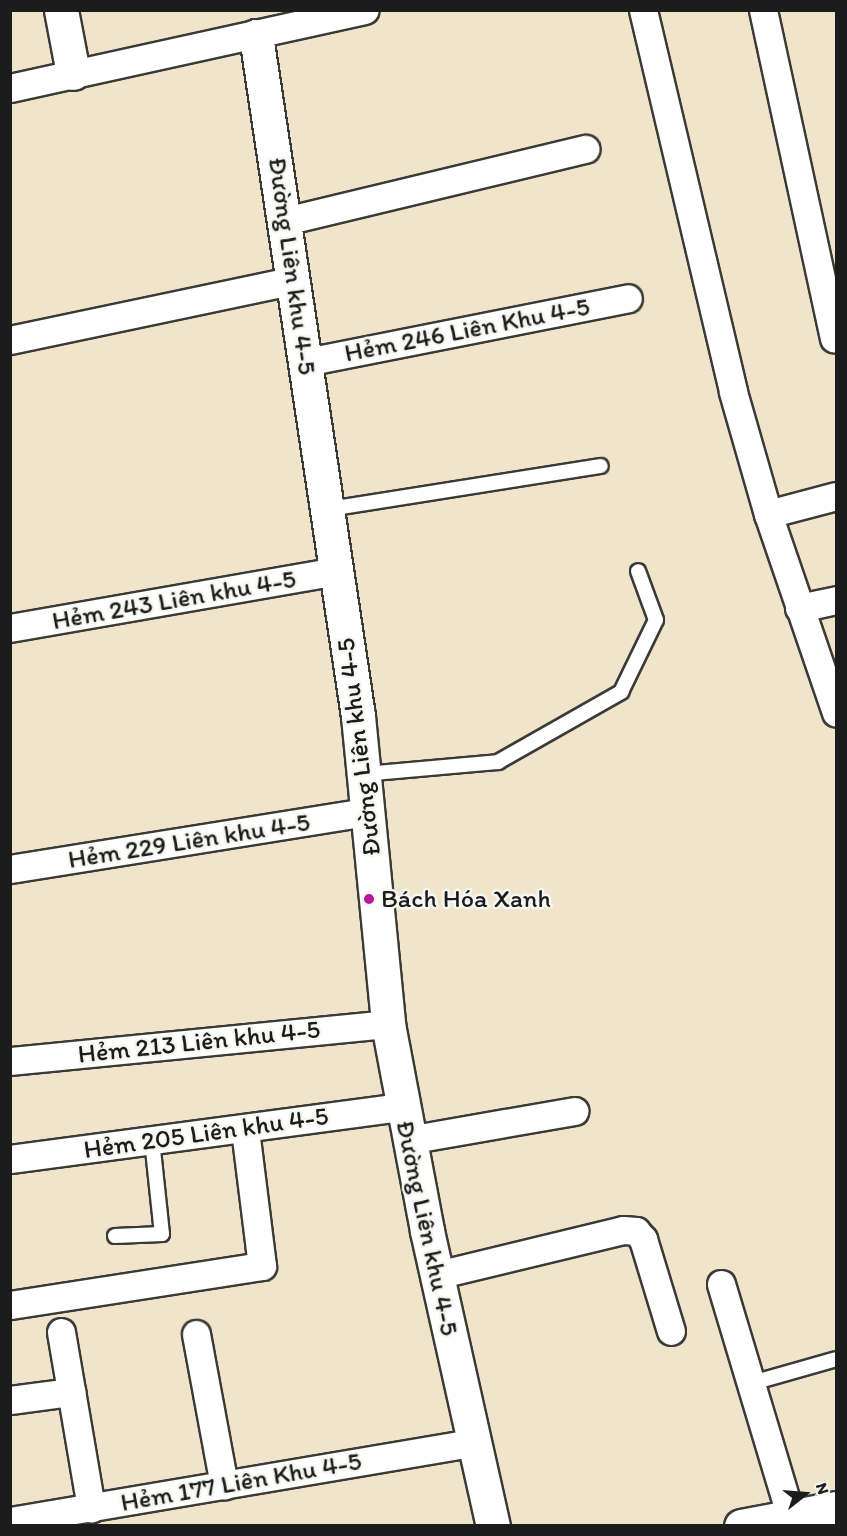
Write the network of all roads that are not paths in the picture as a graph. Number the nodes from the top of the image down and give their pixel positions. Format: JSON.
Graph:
{"nodes":[{"id":1,"x":61,"y":10,"type":"edge"},
{"id":2,"x":365,"y":10,"type":"edge"},
{"id":3,"x":643,"y":10,"type":"edge"},
{"id":4,"x":763,"y":10,"type":"edge"},
{"id":5,"x":256,"y":36,"type":"junction"},
{"id":6,"x":73,"y":74,"type":"junction"},
{"id":7,"x":10,"y":88,"type":"edge"},
{"id":8,"x":586,"y":149,"type":"dead end"},
{"id":9,"x":285,"y":221,"type":"junction"},
{"id":10,"x":294,"y":280,"type":"junction"},
{"id":11,"x":628,"y":298,"type":"dead end"},
{"id":12,"x":834,"y":338,"type":"dead end"},
{"id":13,"x":10,"y":340,"type":"edge"},
{"id":14,"x":306,"y":362,"type":"junction"},
{"id":15,"x":601,"y":466,"type":"dead end"},
{"id":16,"x":837,"y":496,"type":"edge"},
{"id":17,"x":329,"y":508,"type":"junction"},
{"id":18,"x":768,"y":514,"type":"junction"},
{"id":19,"x":638,"y":570,"type":"dead end"},
{"id":20,"x":337,"y":571,"type":"junction"},
{"id":21,"x":837,"y":600,"type":"edge"},
{"id":22,"x":799,"y":608,"type":"junction"},
{"id":23,"x":10,"y":628,"type":"edge"},
{"id":24,"x":837,"y":713,"type":"edge"},
{"id":25,"x":364,"y":774,"type":"junction"},
{"id":26,"x":367,"y":812,"type":"junction"},
{"id":27,"x":10,"y":869,"type":"edge"},
{"id":28,"x":388,"y":1024,"type":"junction"},
{"id":29,"x":10,"y":1061,"type":"edge"},
{"id":30,"x":402,"y":1107,"type":"junction"},
{"id":31,"x":574,"y":1111,"type":"dead end"},
{"id":32,"x":245,"y":1129,"type":"junction"},
{"id":33,"x":408,"y":1140,"type":"junction"},
{"id":34,"x":152,"y":1141,"type":"junction"},
{"id":35,"x":10,"y":1159,"type":"edge"},
{"id":36,"x":115,"y":1236,"type":"dead end"},
{"id":37,"x":437,"y":1275,"type":"junction"},
{"id":38,"x":721,"y":1284,"type":"dead end"},
{"id":39,"x":10,"y":1305,"type":"edge"},
{"id":40,"x":671,"y":1331,"type":"dead end"},
{"id":41,"x":61,"y":1332,"type":"dead end"},
{"id":42,"x":196,"y":1334,"type":"dead end"},
{"id":43,"x":837,"y":1359,"type":"edge"},
{"id":44,"x":752,"y":1383,"type":"junction"},
{"id":45,"x":71,"y":1392,"type":"junction"},
{"id":46,"x":10,"y":1400,"type":"edge"},
{"id":47,"x":472,"y":1443,"type":"junction"},
{"id":48,"x":224,"y":1485,"type":"junction"},
{"id":49,"x":91,"y":1508,"type":"junction"},
{"id":50,"x":837,"y":1508,"type":"edge"},
{"id":51,"x":791,"y":1517,"type":"junction"},
{"id":52,"x":10,"y":1521,"type":"edge"},
{"id":53,"x":493,"y":1526,"type":"edge"},
{"id":54,"x":741,"y":1526,"type":"edge"}],
"edges":[{"from":1,"to":6,"type":"street"},
{"from":2,"to":5,"type":"street"},
{"from":3,"to":18,"type":"street"},
{"from":4,"to":12,"type":"street"},
{"from":5,"to":6,"type":"street"},
{"from":5,"to":9,"type":"street","name":"Đường Liên khu 4-5"},
{"from":6,"to":7,"type":"street"},
{"from":8,"to":9,"type":"street"},
{"from":9,"to":10,"type":"street","name":"Đường Liên khu 4-5"},
{"from":10,"to":13,"type":"street"},
{"from":10,"to":14,"type":"street","name":"Đường Liên khu 4-5"},
{"from":11,"to":14,"type":"street","name":"Hẻm 246 Liên Khu 4-5"},
{"from":14,"to":17,"type":"street","name":"Đường Liên khu 4-5"},
{"from":15,"to":17,"type":"lane"},
{"from":16,"to":18,"type":"street"},
{"from":17,"to":20,"type":"street","name":"Đường Liên khu 4-5"},
{"from":18,"to":22,"type":"street"},
{"from":19,"to":25,"type":"lane"},
{"from":20,"to":23,"type":"street","name":"Hẻm 243 Liên khu 4-5"},
{"from":20,"to":25,"type":"street","name":"Đường Liên khu 4-5"},
{"from":21,"to":22,"type":"street"},
{"from":22,"to":24,"type":"street"},
{"from":25,"to":26,"type":"street","name":"Đường Liên khu 4-5"},
{"from":26,"to":27,"type":"street","name":"Hẻm 229 Liên khu 4-5"},
{"from":26,"to":28,"type":"street","name":"Đường Liên khu 4-5"},
{"from":28,"to":29,"type":"street","name":"Hẻm 213 Liên khu 4-5"},
{"from":28,"to":30,"type":"street","name":"Đường Liên khu 4-5"},
{"from":30,"to":32,"type":"street","name":"Hẻm 205 Liên khu 4-5"},
{"from":30,"to":33,"type":"street","name":"Đường Liên khu 4-5"},
{"from":31,"to":33,"type":"street"},
{"from":32,"to":34,"type":"street","name":"Hẻm 205 Liên khu 4-5"},
{"from":32,"to":39,"type":"street"},
{"from":33,"to":37,"type":"street","name":"Đường Liên khu 4-5"},
{"from":34,"to":35,"type":"street","name":"Hẻm 205 Liên khu 4-5"},
{"from":34,"to":36,"type":"lane"},
{"from":37,"to":40,"type":"street"},
{"from":37,"to":47,"type":"street","name":"Đường Liên khu 4-5"},
{"from":38,"to":44,"type":"street"},
{"from":41,"to":45,"type":"street"},
{"from":42,"to":48,"type":"street"},
{"from":43,"to":44,"type":"lane"},
{"from":44,"to":51,"type":"street"},
{"from":45,"to":46,"type":"street"},
{"from":45,"to":49,"type":"street"},
{"from":47,"to":48,"type":"street","name":"Hẻm 177 Liên Khu 4-5"},
{"from":47,"to":53,"type":"street","name":"Đường Liên khu 4-5"},
{"from":48,"to":49,"type":"street","name":"Hẻm 177 Liên Khu 4-5"},
{"from":49,"to":52,"type":"street","name":"Hẻm 177 Liên Khu 4-5"},
{"from":50,"to":51,"type":"street"},
{"from":51,"to":54,"type":"street"}]}
